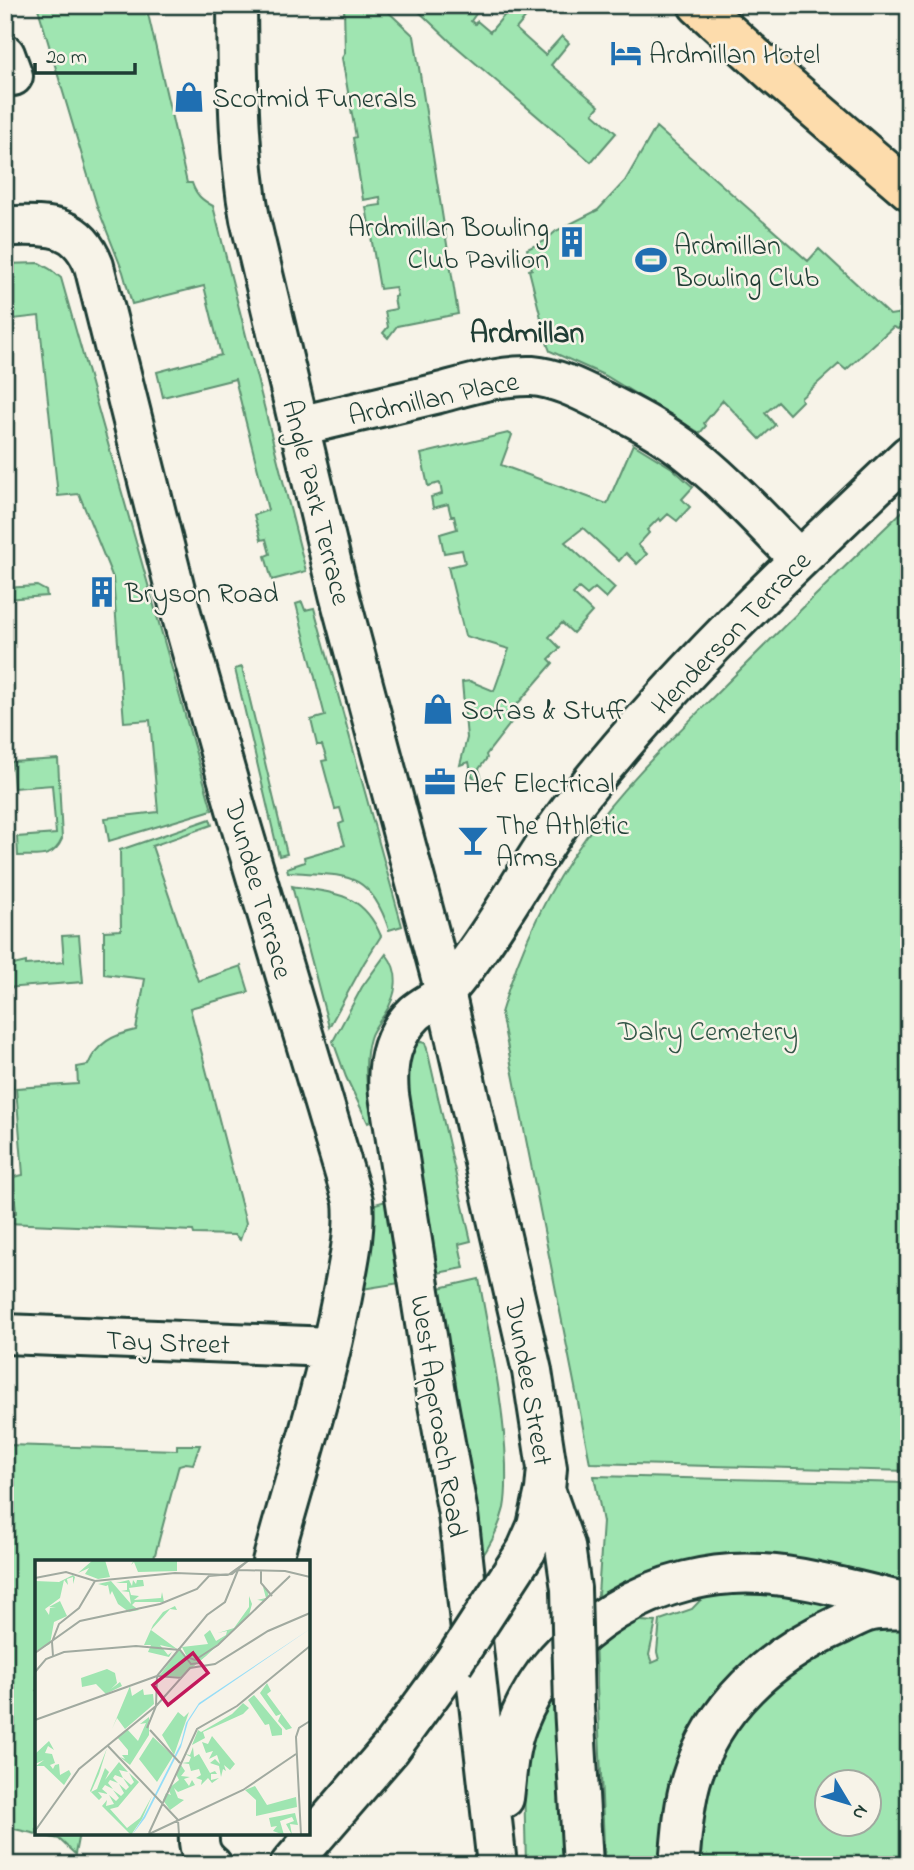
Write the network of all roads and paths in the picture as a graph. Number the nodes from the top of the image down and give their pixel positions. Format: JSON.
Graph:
{"nodes":[{"id":1,"x":237,"y":5,"type":"edge"},
{"id":2,"x":698,"y":5,"type":"edge"},
{"id":3,"x":909,"y":190,"type":"edge"},
{"id":4,"x":12,"y":218,"type":"edge"},
{"id":5,"x":299,"y":426,"type":"junction"},
{"id":6,"x":909,"y":455,"type":"edge"},
{"id":7,"x":799,"y":559,"type":"junction"},
{"id":8,"x":445,"y":992,"type":"junction"},
{"id":9,"x":5,"y":1334,"type":"edge"},
{"id":10,"x":331,"y":1347,"type":"junction"},
{"id":11,"x":545,"y":1490,"type":"junction"},
{"id":12,"x":273,"y":1560,"type":"edge"},
{"id":13,"x":909,"y":1603,"type":"edge"},
{"id":14,"x":909,"y":1609,"type":"edge"},
{"id":15,"x":199,"y":1835,"type":"edge"},
{"id":16,"x":497,"y":1864,"type":"edge"},
{"id":17,"x":212,"y":1865,"type":"edge"},
{"id":18,"x":290,"y":1865,"type":"edge"},
{"id":19,"x":583,"y":1865,"type":"edge"},
{"id":20,"x":679,"y":1865,"type":"edge"}],
"edges":[{"from":1,"to":5,"type":"street","name":"Angle Park Terrace"},
{"from":2,"to":3,"type":"main road"},
{"from":4,"to":10,"type":"street","name":"Dundee Terrace"},
{"from":5,"to":7,"type":"street","name":"Ardmillan Place"},
{"from":5,"to":8,"type":"street","name":"Angle Park Terrace"},
{"from":6,"to":7,"type":"street","name":"Henderson Terrace"},
{"from":7,"to":8,"type":"street","name":"Henderson Terrace"},
{"from":8,"to":11,"type":"street","name":"Dundee Street"},
{"from":8,"to":16,"type":"street","name":"West Approach Road"},
{"from":9,"to":10,"type":"street","name":"Tay Street"},
{"from":10,"to":12,"type":"street","name":"Dundee Terrace"},
{"from":11,"to":18,"type":"street","name":"Dundee Street","bridge":true},
{"from":11,"to":19,"type":"street","bridge":true},
{"from":13,"to":16,"type":"street","name":"West Approach Road"},
{"from":14,"to":20,"type":"street"},
{"from":15,"to":17,"type":"street"}]}
